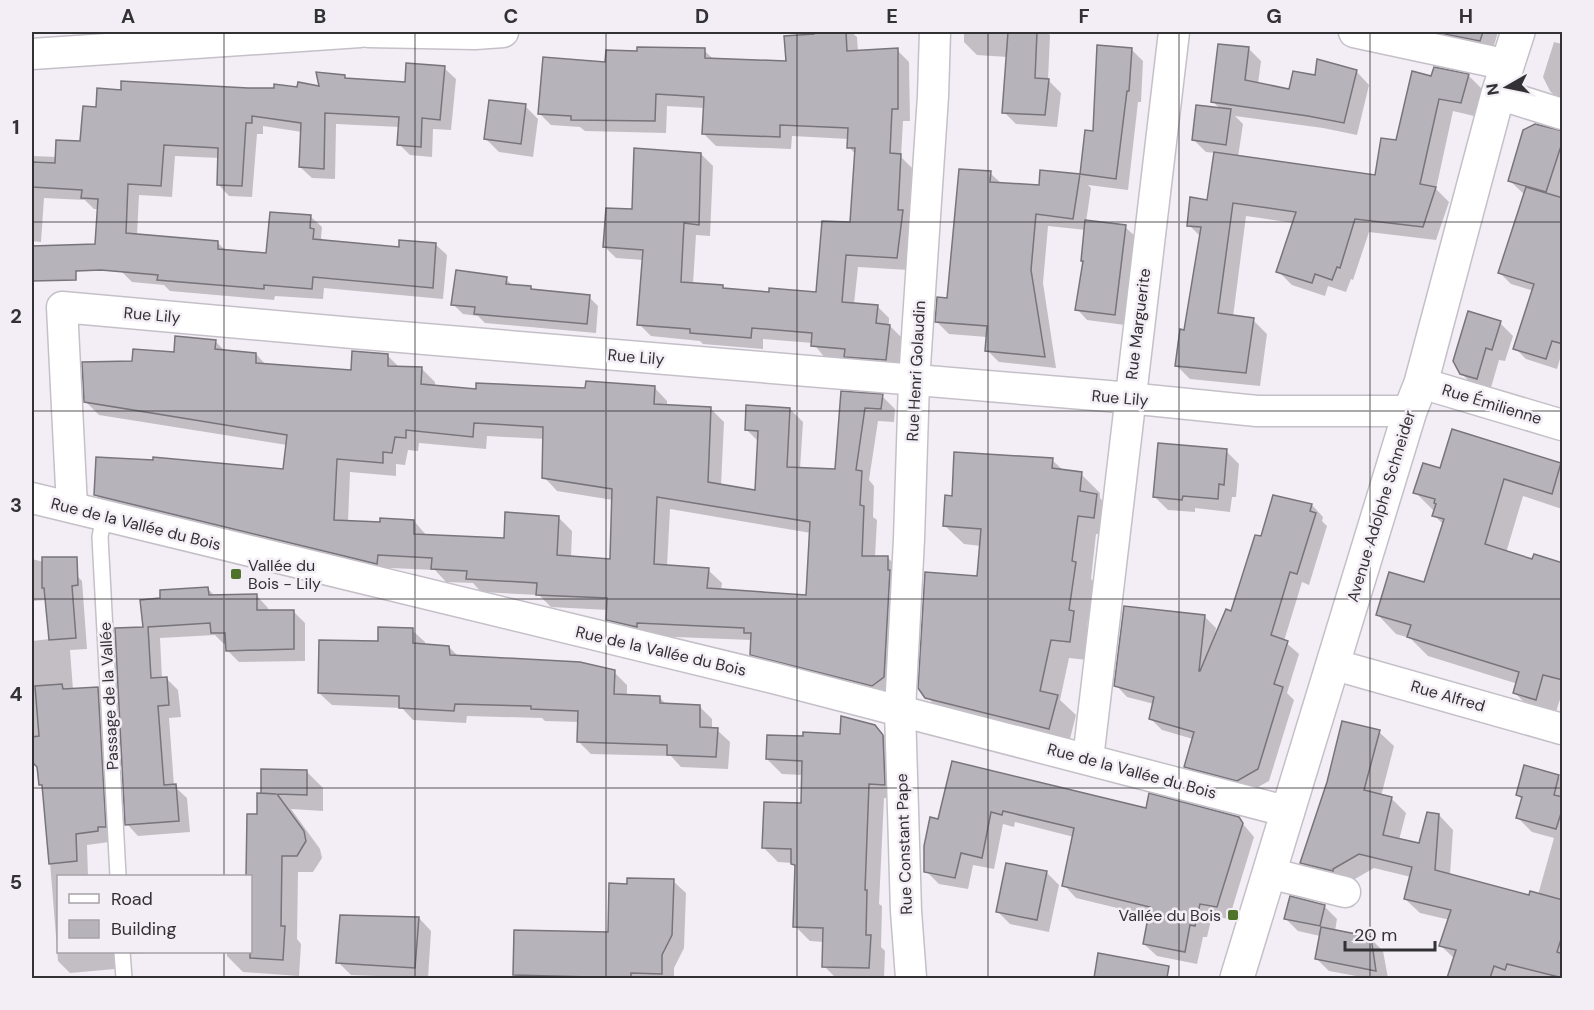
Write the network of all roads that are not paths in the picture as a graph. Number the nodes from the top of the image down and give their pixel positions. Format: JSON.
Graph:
{"nodes":[{"id":1,"x":360,"y":32,"type":"edge"},
{"id":2,"x":368,"y":32,"type":"edge"},
{"id":3,"x":503,"y":32,"type":"edge"},
{"id":4,"x":934,"y":32,"type":"edge"},
{"id":5,"x":1173,"y":32,"type":"edge"},
{"id":6,"x":1354,"y":32,"type":"edge"},
{"id":7,"x":1518,"y":32,"type":"edge"},
{"id":8,"x":32,"y":54,"type":"edge"},
{"id":9,"x":1503,"y":80,"type":"junction"},
{"id":10,"x":1563,"y":114,"type":"edge"},
{"id":11,"x":914,"y":381,"type":"junction"},
{"id":12,"x":1415,"y":397,"type":"junction"},
{"id":13,"x":1129,"y":398,"type":"junction"},
{"id":14,"x":1563,"y":425,"type":"edge"},
{"id":15,"x":32,"y":498,"type":"edge"},
{"id":16,"x":72,"y":507,"type":"junction"},
{"id":17,"x":104,"y":515,"type":"junction"},
{"id":18,"x":1332,"y":664,"type":"junction"},
{"id":19,"x":900,"y":710,"type":"junction"},
{"id":20,"x":1563,"y":729,"type":"edge"},
{"id":21,"x":1088,"y":759,"type":"junction"},
{"id":22,"x":1289,"y":812,"type":"junction"},
{"id":23,"x":1269,"y":873,"type":"junction"},
{"id":24,"x":118,"y":875,"type":"edge"},
{"id":25,"x":1345,"y":892,"type":"dead end"},
{"id":26,"x":122,"y":953,"type":"edge"},
{"id":27,"x":124,"y":978,"type":"edge"},
{"id":28,"x":911,"y":978,"type":"edge"},
{"id":29,"x":1237,"y":978,"type":"edge"}],
"edges":[{"from":1,"to":8,"type":"street"},
{"from":2,"to":3,"type":"street"},
{"from":4,"to":11,"type":"street","name":"Rue Henri Golaudin"},
{"from":5,"to":13,"type":"street","name":"Rue Marguerite"},
{"from":6,"to":9,"type":"street"},
{"from":7,"to":9,"type":"street","name":"Avenue Adolphe Schneider"},
{"from":9,"to":10,"type":"street"},
{"from":9,"to":12,"type":"street","name":"Avenue Adolphe Schneider"},
{"from":11,"to":13,"type":"street","name":"Rue Lily"},
{"from":11,"to":16,"type":"street","name":"Rue Lily"},
{"from":11,"to":19,"type":"street","name":"Rue Henri Golaudin"},
{"from":12,"to":13,"type":"street","name":"Rue Lily"},
{"from":12,"to":14,"type":"street","name":"Rue Émilienne"},
{"from":12,"to":18,"type":"street","name":"Avenue Adolphe Schneider"},
{"from":13,"to":21,"type":"street","name":"Rue Marguerite"},
{"from":15,"to":16,"type":"street","name":"Rue de la Vallée du Bois"},
{"from":16,"to":17,"type":"street","name":"Rue de la Vallée du Bois"},
{"from":17,"to":19,"type":"street","name":"Rue de la Vallée du Bois"},
{"from":17,"to":24,"type":"lane","name":"Passage de la Vallée"},
{"from":18,"to":20,"type":"street","name":"Rue Alfred"},
{"from":18,"to":22,"type":"street","name":"Avenue Adolphe Schneider"},
{"from":19,"to":21,"type":"street","name":"Rue de la Vallée du Bois"},
{"from":19,"to":28,"type":"street","name":"Rue Constant Pape"},
{"from":21,"to":22,"type":"street","name":"Rue de la Vallée du Bois"},
{"from":22,"to":23,"type":"street","name":"Avenue Adolphe Schneider"},
{"from":23,"to":25,"type":"street"},
{"from":23,"to":29,"type":"street","name":"Avenue Adolphe Schneider"},
{"from":26,"to":27,"type":"lane"}]}
